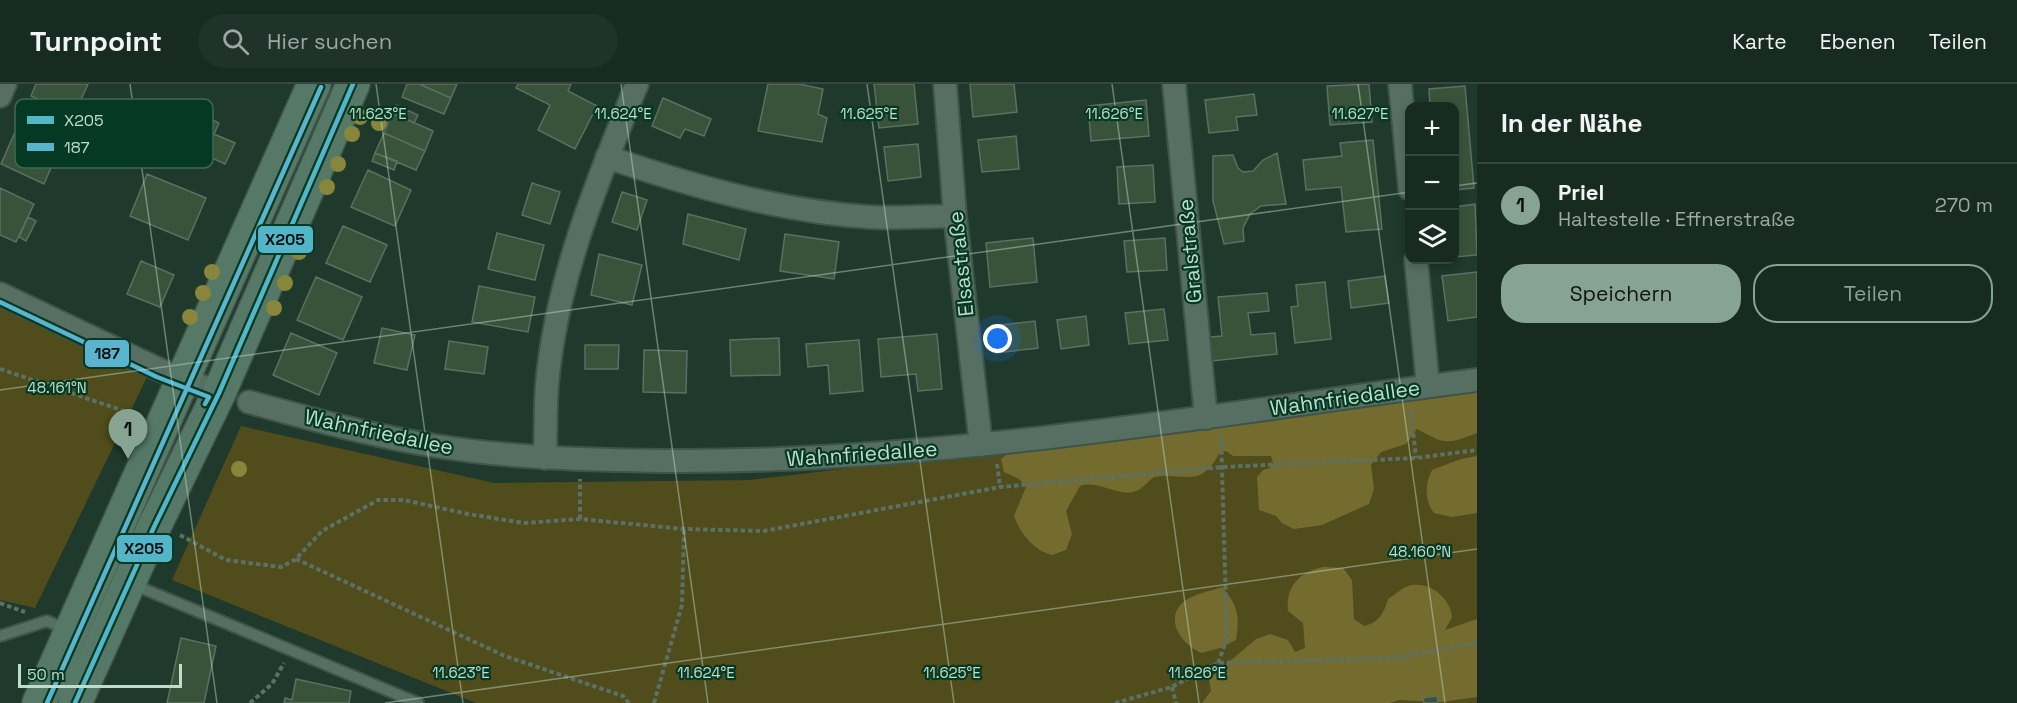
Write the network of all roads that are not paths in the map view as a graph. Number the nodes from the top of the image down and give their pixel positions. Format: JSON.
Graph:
{"nodes":[{"id":1,"x":5,"y":84,"type":"edge"},
{"id":2,"x":314,"y":84,"type":"edge"},
{"id":3,"x":354,"y":84,"type":"edge"},
{"id":4,"x":637,"y":84,"type":"edge"},
{"id":5,"x":945,"y":84,"type":"edge"},
{"id":6,"x":1174,"y":84,"type":"edge"},
{"id":7,"x":1400,"y":84,"type":"edge"},
{"id":8,"x":0,"y":96,"type":"edge"},
{"id":9,"x":1407,"y":156,"type":"edge"},
{"id":10,"x":607,"y":157,"type":"junction"},
{"id":11,"x":955,"y":216,"type":"junction"},
{"id":12,"x":1416,"y":264,"type":"edge"},
{"id":13,"x":0,"y":294,"type":"edge"},
{"id":14,"x":184,"y":380,"type":"junction"},
{"id":15,"x":1477,"y":380,"type":"edge"},
{"id":16,"x":1419,"y":387,"type":"junction"},
{"id":17,"x":234,"y":398,"type":"junction"},
{"id":18,"x":1213,"y":417,"type":"junction"},
{"id":19,"x":981,"y":445,"type":"junction"},
{"id":20,"x":545,"y":458,"type":"junction"},
{"id":21,"x":129,"y":583,"type":"junction"},
{"id":22,"x":70,"y":632,"type":"junction"},
{"id":23,"x":0,"y":636,"type":"edge"},
{"id":24,"x":39,"y":703,"type":"edge"},
{"id":25,"x":75,"y":703,"type":"edge"},
{"id":26,"x":418,"y":703,"type":"edge"}],
"edges":[{"from":1,"to":8,"type":"street"},
{"from":2,"to":14,"type":"main road"},
{"from":3,"to":17,"type":"main road"},
{"from":4,"to":10,"type":"street"},
{"from":5,"to":11,"type":"street","name":"Elsastraße"},
{"from":6,"to":18,"type":"street","name":"Gralstraße"},
{"from":7,"to":9,"type":"street"},
{"from":10,"to":11,"type":"street"},
{"from":10,"to":20,"type":"street"},
{"from":11,"to":19,"type":"street","name":"Elsastraße"},
{"from":12,"to":16,"type":"street"},
{"from":13,"to":14,"type":"street","name":"Wahnfriedallee"},
{"from":14,"to":17,"type":"street","name":"Wahnfriedallee"},
{"from":14,"to":22,"type":"main road"},
{"from":15,"to":16,"type":"street","name":"Wahnfriedallee"},
{"from":16,"to":18,"type":"street","name":"Wahnfriedallee"},
{"from":17,"to":20,"type":"street","name":"Wahnfriedallee"},
{"from":17,"to":21,"type":"main road"},
{"from":18,"to":19,"type":"street","name":"Wahnfriedallee"},
{"from":19,"to":20,"type":"street","name":"Wahnfriedallee"},
{"from":21,"to":25,"type":"main road"},
{"from":21,"to":26,"type":"lane"},
{"from":22,"to":23,"type":"lane"},
{"from":22,"to":24,"type":"main road"}]}
